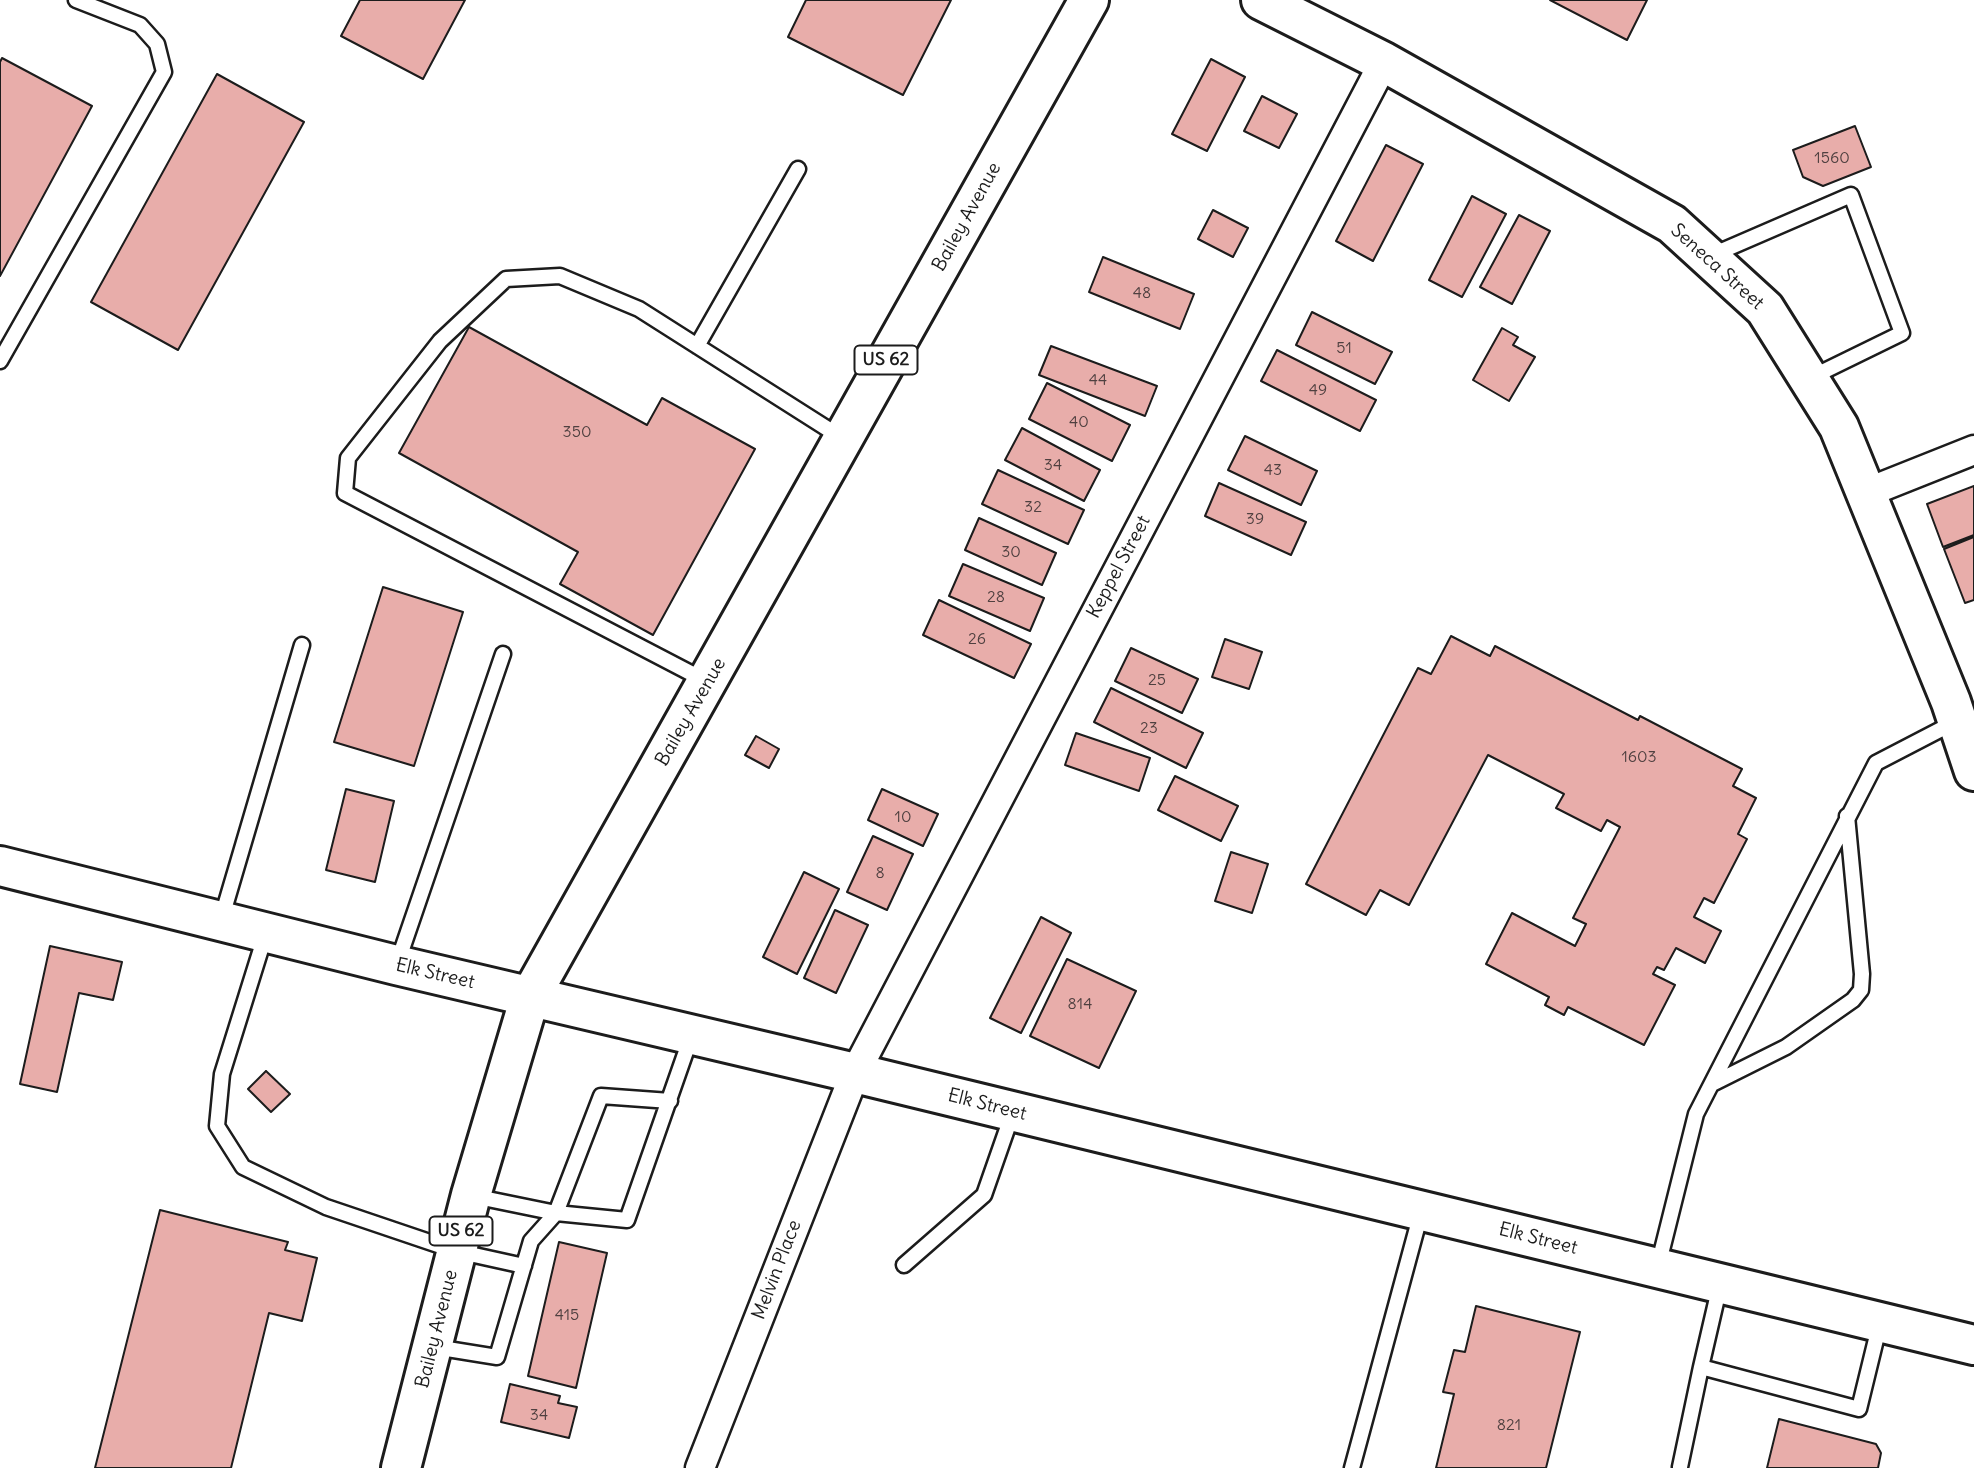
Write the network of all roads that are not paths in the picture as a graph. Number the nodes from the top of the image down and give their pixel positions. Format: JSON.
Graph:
{"nodes":[{"id":1,"x":76,"y":0,"type":"edge"},
{"id":2,"x":1089,"y":0,"type":"edge"},
{"id":3,"x":1261,"y":0,"type":"edge"},
{"id":4,"x":1384,"y":62,"type":"junction"},
{"id":5,"x":798,"y":169,"type":"dead end"},
{"id":6,"x":1708,"y":257,"type":"junction"},
{"id":7,"x":697,"y":346,"type":"junction"},
{"id":8,"x":0,"y":361,"type":"edge"},
{"id":9,"x":1809,"y":378,"type":"junction"},
{"id":10,"x":842,"y":438,"type":"junction"},
{"id":11,"x":1974,"y":450,"type":"edge"},
{"id":12,"x":1866,"y":493,"type":"junction"},
{"id":13,"x":302,"y":645,"type":"dead end"},
{"id":14,"x":503,"y":654,"type":"dead end"},
{"id":15,"x":709,"y":682,"type":"junction"},
{"id":16,"x":1957,"y":721,"type":"junction"},
{"id":17,"x":1974,"y":771,"type":"edge"},
{"id":18,"x":1847,"y":816,"type":"junction"},
{"id":19,"x":0,"y":866,"type":"edge"},
{"id":20,"x":220,"y":921,"type":"junction"},
{"id":21,"x":266,"y":932,"type":"junction"},
{"id":22,"x":396,"y":965,"type":"junction"},
{"id":23,"x":530,"y":997,"type":"junction"},
{"id":24,"x":691,"y":1036,"type":"junction"},
{"id":25,"x":855,"y":1073,"type":"junction"},
{"id":26,"x":1712,"y":1084,"type":"junction"},
{"id":27,"x":670,"y":1101,"type":"junction"},
{"id":28,"x":1013,"y":1111,"type":"junction"},
{"id":29,"x":471,"y":1195,"type":"junction"},
{"id":30,"x":1421,"y":1210,"type":"junction"},
{"id":31,"x":556,"y":1213,"type":"junction"},
{"id":32,"x":456,"y":1251,"type":"junction"},
{"id":33,"x":904,"y":1265,"type":"dead end"},
{"id":34,"x":524,"y":1266,"type":"junction"},
{"id":35,"x":1658,"y":1268,"type":"junction"},
{"id":36,"x":1720,"y":1283,"type":"junction"},
{"id":37,"x":1881,"y":1323,"type":"junction"},
{"id":38,"x":1974,"y":1345,"type":"edge"},
{"id":39,"x":432,"y":1347,"type":"junction"},
{"id":40,"x":1702,"y":1367,"type":"junction"},
{"id":41,"x":1680,"y":1467,"type":"edge"},
{"id":42,"x":401,"y":1468,"type":"edge"},
{"id":43,"x":700,"y":1468,"type":"edge"},
{"id":44,"x":1352,"y":1468,"type":"edge"}],
"edges":[{"from":1,"to":8,"type":"lane"},
{"from":2,"to":10,"type":"main road","name":"Bailey Avenue","number":"US 62"},
{"from":3,"to":4,"type":"main road","name":"Seneca Street"},
{"from":4,"to":6,"type":"main road","name":"Seneca Street"},
{"from":4,"to":25,"type":"street","name":"Keppel Street"},
{"from":5,"to":7,"type":"lane"},
{"from":6,"to":9,"type":"main road","name":"Seneca Street"},
{"from":6,"to":9,"type":"lane"},
{"from":7,"to":10,"type":"lane"},
{"from":7,"to":15,"type":"lane"},
{"from":9,"to":12,"type":"main road","name":"Seneca Street"},
{"from":10,"to":15,"type":"main road","name":"Bailey Avenue","number":"US 62"},
{"from":11,"to":12,"type":"street"},
{"from":12,"to":16,"type":"main road","name":"Seneca Street"},
{"from":13,"to":20,"type":"lane"},
{"from":14,"to":22,"type":"lane"},
{"from":15,"to":23,"type":"main road","name":"Bailey Avenue","number":"US 62"},
{"from":16,"to":17,"type":"main road","name":"Seneca Street"},
{"from":16,"to":18,"type":"lane"},
{"from":18,"to":26,"type":"lane"},
{"from":18,"to":26,"type":"lane"},
{"from":19,"to":20,"type":"main road","name":"Elk Street"},
{"from":20,"to":21,"type":"main road","name":"Elk Street"},
{"from":21,"to":22,"type":"main road","name":"Elk Street"},
{"from":21,"to":32,"type":"lane"},
{"from":22,"to":23,"type":"main road","name":"Elk Street"},
{"from":23,"to":24,"type":"main road","name":"Elk Street"},
{"from":23,"to":29,"type":"main road","name":"Bailey Avenue","number":"US 62"},
{"from":24,"to":25,"type":"main road","name":"Elk Street"},
{"from":24,"to":27,"type":"lane"},
{"from":25,"to":28,"type":"main road","name":"Elk Street"},
{"from":25,"to":43,"type":"street","name":"Melvin Place"},
{"from":26,"to":35,"type":"lane"},
{"from":27,"to":31,"type":"lane"},
{"from":27,"to":31,"type":"lane"},
{"from":28,"to":30,"type":"main road","name":"Elk Street"},
{"from":28,"to":33,"type":"lane"},
{"from":29,"to":31,"type":"lane"},
{"from":29,"to":32,"type":"main road","name":"Bailey Avenue","number":"US 62"},
{"from":30,"to":35,"type":"main road","name":"Elk Street"},
{"from":30,"to":44,"type":"lane"},
{"from":31,"to":34,"type":"lane"},
{"from":32,"to":34,"type":"lane"},
{"from":32,"to":39,"type":"main road","name":"Bailey Avenue","number":"US 62"},
{"from":34,"to":39,"type":"lane"},
{"from":35,"to":36,"type":"main road","name":"Elk Street"},
{"from":36,"to":37,"type":"main road","name":"Elk Street"},
{"from":36,"to":40,"type":"lane"},
{"from":37,"to":38,"type":"main road","name":"Elk Street"},
{"from":37,"to":40,"type":"lane"},
{"from":39,"to":42,"type":"main road","name":"Bailey Avenue","number":"US 62"},
{"from":40,"to":41,"type":"lane"}]}
